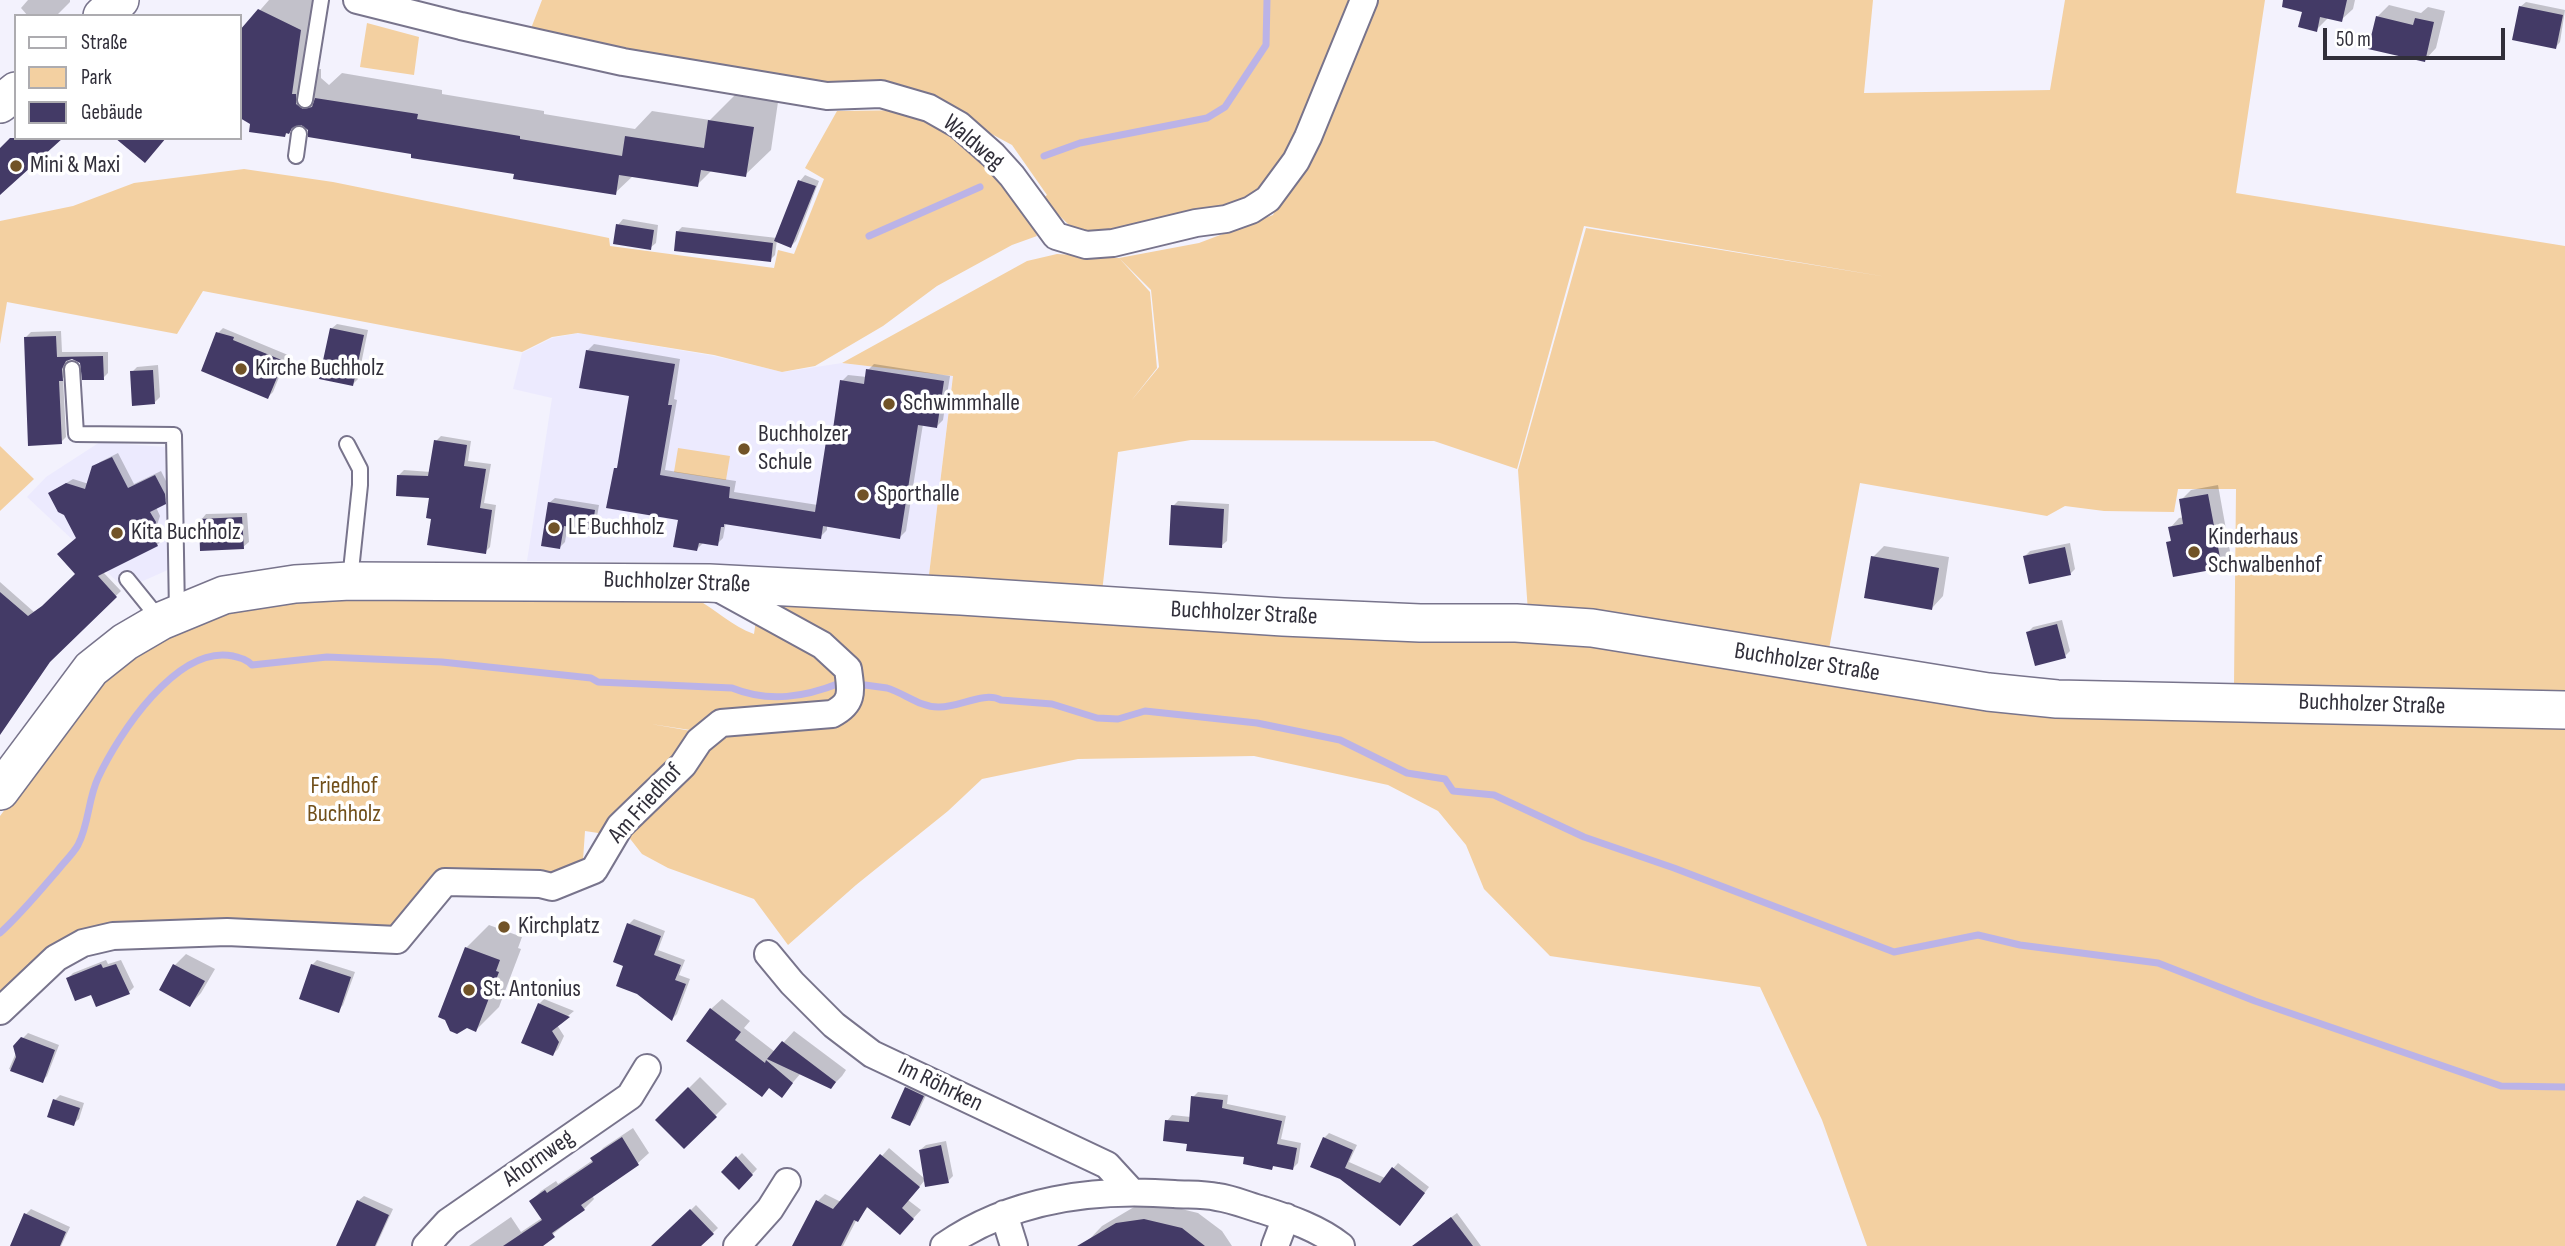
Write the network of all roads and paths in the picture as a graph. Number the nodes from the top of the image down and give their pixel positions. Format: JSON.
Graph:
{"nodes":[{"id":1,"x":120,"y":0,"type":"edge"},
{"id":2,"x":321,"y":0,"type":"edge"},
{"id":3,"x":357,"y":0,"type":"edge"},
{"id":4,"x":1364,"y":0,"type":"edge"},
{"id":5,"x":380,"y":4,"type":"edge"},
{"id":6,"x":104,"y":14,"type":"edge"},
{"id":7,"x":14,"y":93,"type":"edge"},
{"id":8,"x":305,"y":100,"type":"dead end"},
{"id":9,"x":0,"y":104,"type":"edge"},
{"id":10,"x":299,"y":134,"type":"dead end"},
{"id":11,"x":296,"y":156,"type":"dead end"},
{"id":12,"x":72,"y":369,"type":"dead end"},
{"id":13,"x":347,"y":444,"type":"dead end"},
{"id":14,"x":127,"y":579,"type":"dead end"},
{"id":15,"x":350,"y":581,"type":"junction"},
{"id":16,"x":709,"y":583,"type":"junction"},
{"id":17,"x":169,"y":618,"type":"junction"},
{"id":18,"x":2565,"y":710,"type":"edge"},
{"id":19,"x":0,"y":792,"type":"edge"},
{"id":20,"x":768,"y":954,"type":"dead end"},
{"id":21,"x":0,"y":1012,"type":"edge"},
{"id":22,"x":647,"y":1068,"type":"dead end"},
{"id":23,"x":787,"y":1182,"type":"dead end"},
{"id":24,"x":1130,"y":1191,"type":"junction"},
{"id":25,"x":1004,"y":1214,"type":"junction"},
{"id":26,"x":1286,"y":1217,"type":"junction"},
{"id":27,"x":426,"y":1246,"type":"edge"},
{"id":28,"x":737,"y":1246,"type":"edge"},
{"id":29,"x":944,"y":1246,"type":"edge"},
{"id":30,"x":1014,"y":1246,"type":"edge"},
{"id":31,"x":1275,"y":1246,"type":"edge"},
{"id":32,"x":1341,"y":1246,"type":"edge"}],
"edges":[{"from":1,"to":6,"type":"street"},
{"from":2,"to":8,"type":"lane"},
{"from":3,"to":5,"type":"street","name":"Waldweg"},
{"from":4,"to":5,"type":"street","name":"Waldweg"},
{"from":7,"to":9,"type":"street"},
{"from":10,"to":11,"type":"lane"},
{"from":12,"to":17,"type":"lane"},
{"from":13,"to":15,"type":"lane"},
{"from":14,"to":17,"type":"lane"},
{"from":15,"to":16,"type":"street","name":"Buchholzer Straße"},
{"from":15,"to":17,"type":"street","name":"Buchholzer Straße"},
{"from":16,"to":18,"type":"street","name":"Buchholzer Straße"},
{"from":16,"to":21,"type":"street","name":"Am Friedhof"},
{"from":17,"to":19,"type":"street","name":"Buchholzer Straße"},
{"from":20,"to":24,"type":"street","name":"Im Röhrken"},
{"from":22,"to":27,"type":"street","name":"Ahornweg"},
{"from":23,"to":28,"type":"street"},
{"from":24,"to":25,"type":"street"},
{"from":24,"to":26,"type":"street"},
{"from":25,"to":29,"type":"street"},
{"from":25,"to":30,"type":"street"},
{"from":26,"to":31,"type":"street"},
{"from":26,"to":32,"type":"street"}]}
